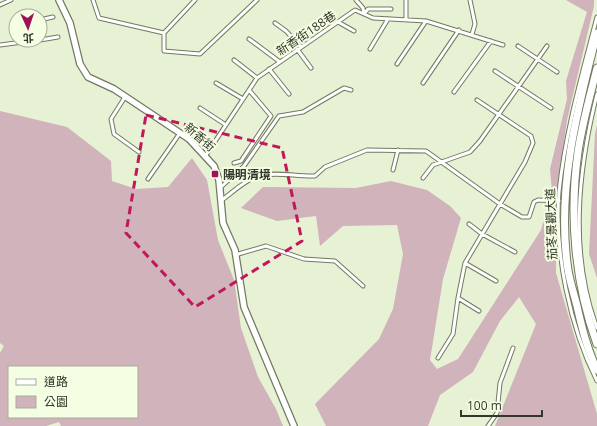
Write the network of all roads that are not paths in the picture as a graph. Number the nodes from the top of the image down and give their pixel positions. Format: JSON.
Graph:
{"nodes":[{"id":1,"x":11,"y":0,"type":"edge"},
{"id":2,"x":59,"y":0,"type":"edge"},
{"id":3,"x":93,"y":0,"type":"edge"},
{"id":4,"x":195,"y":0,"type":"edge"},
{"id":5,"x":257,"y":0,"type":"edge"},
{"id":6,"x":356,"y":0,"type":"edge"},
{"id":7,"x":406,"y":0,"type":"edge"},
{"id":8,"x":470,"y":0,"type":"edge"},
{"id":9,"x":0,"y":5,"type":"edge"},
{"id":10,"x":391,"y":9,"type":"dead end"},
{"id":11,"x":364,"y":14,"type":"junction"},
{"id":12,"x":53,"y":17,"type":"dead end"},
{"id":13,"x":597,"y":17,"type":"edge"},
{"id":14,"x":48,"y":18,"type":"edge"},
{"id":15,"x":388,"y":20,"type":"junction"},
{"id":16,"x":406,"y":20,"type":"junction"},
{"id":17,"x":426,"y":21,"type":"junction"},
{"id":18,"x":338,"y":22,"type":"junction"},
{"id":19,"x":274,"y":23,"type":"dead end"},
{"id":20,"x":459,"y":30,"type":"junction"},
{"id":21,"x":354,"y":31,"type":"dead end"},
{"id":22,"x":164,"y":33,"type":"junction"},
{"id":23,"x":597,"y":33,"type":"edge"},
{"id":24,"x":472,"y":34,"type":"junction"},
{"id":25,"x":58,"y":37,"type":"dead end"},
{"id":26,"x":48,"y":39,"type":"edge"},
{"id":27,"x":249,"y":39,"type":"dead end"},
{"id":28,"x":491,"y":41,"type":"junction"},
{"id":29,"x":504,"y":45,"type":"dead end"},
{"id":30,"x":518,"y":46,"type":"dead end"},
{"id":31,"x":547,"y":46,"type":"dead end"},
{"id":32,"x":299,"y":48,"type":"junction"},
{"id":33,"x":370,"y":49,"type":"dead end"},
{"id":34,"x":540,"y":59,"type":"junction"},
{"id":35,"x":234,"y":60,"type":"dead end"},
{"id":36,"x":280,"y":62,"type":"junction"},
{"id":37,"x":397,"y":64,"type":"dead end"},
{"id":38,"x":311,"y":68,"type":"dead end"},
{"id":39,"x":597,"y":68,"type":"edge"},
{"id":40,"x":269,"y":70,"type":"junction"},
{"id":41,"x":495,"y":71,"type":"dead end"},
{"id":42,"x":557,"y":72,"type":"dead end"},
{"id":43,"x":257,"y":78,"type":"junction"},
{"id":44,"x":216,"y":83,"type":"dead end"},
{"id":45,"x":423,"y":83,"type":"dead end"},
{"id":46,"x":519,"y":86,"type":"junction"},
{"id":47,"x":249,"y":90,"type":"junction"},
{"id":48,"x":351,"y":90,"type":"dead end"},
{"id":49,"x":454,"y":92,"type":"dead end"},
{"id":50,"x":289,"y":94,"type":"dead end"},
{"id":51,"x":597,"y":94,"type":"edge"},
{"id":52,"x":125,"y":96,"type":"junction"},
{"id":53,"x":243,"y":99,"type":"junction"},
{"id":54,"x":477,"y":100,"type":"dead end"},
{"id":55,"x":200,"y":108,"type":"dead end"},
{"id":56,"x":551,"y":108,"type":"dead end"},
{"id":57,"x":499,"y":114,"type":"junction"},
{"id":58,"x":226,"y":125,"type":"junction"},
{"id":59,"x":180,"y":133,"type":"junction"},
{"id":60,"x":398,"y":150,"type":"junction"},
{"id":61,"x":139,"y":152,"type":"dead end"},
{"id":62,"x":206,"y":155,"type":"junction"},
{"id":63,"x":440,"y":162,"type":"junction"},
{"id":64,"x":234,"y":163,"type":"dead end"},
{"id":65,"x":393,"y":170,"type":"dead end"},
{"id":66,"x":423,"y":178,"type":"dead end"},
{"id":67,"x":148,"y":179,"type":"dead end"},
{"id":68,"x":220,"y":188,"type":"junction"},
{"id":69,"x":220,"y":201,"type":"junction"},
{"id":70,"x":559,"y":201,"type":"junction"},
{"id":71,"x":500,"y":204,"type":"junction"},
{"id":72,"x":469,"y":224,"type":"dead end"},
{"id":73,"x":482,"y":234,"type":"junction"},
{"id":74,"x":515,"y":252,"type":"dead end"},
{"id":75,"x":235,"y":255,"type":"junction"},
{"id":76,"x":465,"y":263,"type":"junction"},
{"id":77,"x":496,"y":281,"type":"dead end"},
{"id":78,"x":364,"y":286,"type":"dead end"},
{"id":79,"x":458,"y":298,"type":"junction"},
{"id":80,"x":479,"y":311,"type":"dead end"},
{"id":81,"x":597,"y":328,"type":"edge"},
{"id":82,"x":597,"y":344,"type":"edge"},
{"id":83,"x":514,"y":348,"type":"dead end"},
{"id":84,"x":438,"y":358,"type":"dead end"},
{"id":85,"x":596,"y":372,"type":"edge"},
{"id":86,"x":597,"y":381,"type":"edge"},
{"id":87,"x":294,"y":426,"type":"edge"},
{"id":88,"x":488,"y":426,"type":"edge"}],
"edges":[{"from":1,"to":9,"type":"lane"},
{"from":2,"to":52,"type":"street","name":"新香街"},
{"from":3,"to":22,"type":"lane"},
{"from":4,"to":22,"type":"lane"},
{"from":5,"to":22,"type":"lane"},
{"from":6,"to":11,"type":"lane"},
{"from":7,"to":16,"type":"lane"},
{"from":8,"to":24,"type":"lane"},
{"from":10,"to":11,"type":"lane"},
{"from":11,"to":15,"type":"lane","name":"新香街188巷"},
{"from":11,"to":18,"type":"lane","name":"新香街188巷"},
{"from":12,"to":14,"type":"lane"},
{"from":13,"to":70,"type":"lane","name":"茄苳景觀大道"},
{"from":15,"to":16,"type":"lane","name":"新香街188巷"},
{"from":15,"to":33,"type":"lane"},
{"from":16,"to":17,"type":"lane","name":"新香街188巷"},
{"from":17,"to":20,"type":"lane","name":"新香街188巷"},
{"from":17,"to":37,"type":"lane"},
{"from":18,"to":21,"type":"lane"},
{"from":18,"to":32,"type":"lane","name":"新香街188巷"},
{"from":19,"to":32,"type":"lane"},
{"from":20,"to":24,"type":"lane","name":"新香街188巷"},
{"from":20,"to":45,"type":"lane"},
{"from":23,"to":85,"type":"street","name":"茄苳景觀大道"},
{"from":24,"to":28,"type":"lane","name":"新香街188巷"},
{"from":25,"to":26,"type":"lane"},
{"from":27,"to":36,"type":"lane"},
{"from":28,"to":29,"type":"lane","name":"新香街188巷"},
{"from":28,"to":49,"type":"lane"},
{"from":30,"to":34,"type":"lane"},
{"from":31,"to":34,"type":"lane"},
{"from":32,"to":36,"type":"lane","name":"新香街188巷"},
{"from":32,"to":38,"type":"lane"},
{"from":34,"to":42,"type":"lane"},
{"from":34,"to":46,"type":"lane"},
{"from":35,"to":43,"type":"lane"},
{"from":36,"to":40,"type":"lane","name":"新香街188巷"},
{"from":39,"to":82,"type":"street","name":"茄苳景觀大道"},
{"from":40,"to":43,"type":"lane","name":"新香街188巷"},
{"from":40,"to":50,"type":"lane"},
{"from":41,"to":46,"type":"lane"},
{"from":43,"to":47,"type":"lane","name":"新香街188巷"},
{"from":44,"to":53,"type":"lane"},
{"from":46,"to":56,"type":"lane"},
{"from":46,"to":57,"type":"lane"},
{"from":47,"to":53,"type":"lane","name":"新香街188巷"},
{"from":47,"to":64,"type":"lane"},
{"from":48,"to":68,"type":"lane"},
{"from":51,"to":81,"type":"lane"},
{"from":52,"to":59,"type":"street","name":"新香街"},
{"from":52,"to":61,"type":"lane"},
{"from":53,"to":58,"type":"lane","name":"新香街188巷"},
{"from":54,"to":57,"type":"lane"},
{"from":55,"to":58,"type":"lane"},
{"from":57,"to":63,"type":"lane"},
{"from":57,"to":71,"type":"lane"},
{"from":58,"to":62,"type":"lane","name":"新香街188巷"},
{"from":59,"to":62,"type":"street","name":"新香街"},
{"from":59,"to":67,"type":"lane"},
{"from":60,"to":63,"type":"lane"},
{"from":60,"to":65,"type":"lane"},
{"from":60,"to":69,"type":"lane"},
{"from":62,"to":68,"type":"street","name":"新香街"},
{"from":63,"to":66,"type":"lane"},
{"from":63,"to":71,"type":"lane"},
{"from":68,"to":69,"type":"street","name":"新香街"},
{"from":69,"to":75,"type":"street","name":"新香街"},
{"from":70,"to":71,"type":"lane"},
{"from":70,"to":85,"type":"lane","name":"茄苳景觀大道"},
{"from":71,"to":73,"type":"lane"},
{"from":72,"to":73,"type":"lane"},
{"from":73,"to":74,"type":"lane"},
{"from":73,"to":76,"type":"lane"},
{"from":75,"to":78,"type":"lane"},
{"from":75,"to":87,"type":"street","name":"新香街"},
{"from":76,"to":77,"type":"lane"},
{"from":76,"to":79,"type":"lane"},
{"from":79,"to":80,"type":"lane"},
{"from":79,"to":84,"type":"lane"},
{"from":83,"to":88,"type":"lane"},
{"from":85,"to":86,"type":"lane","name":"茄苳景觀大道"}]}
